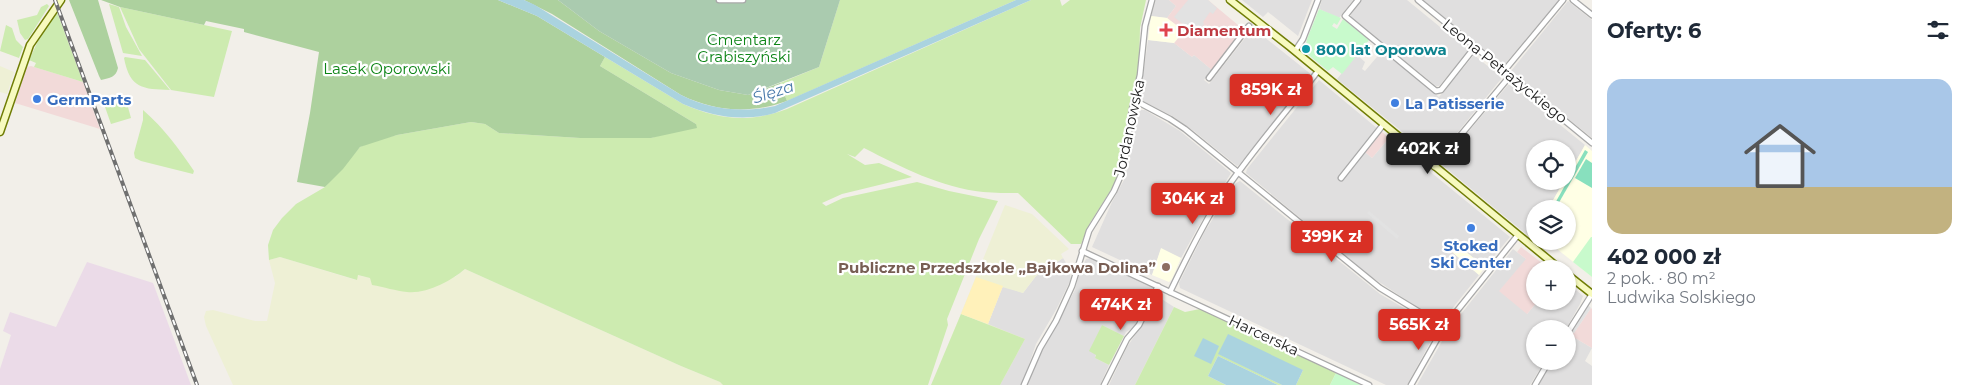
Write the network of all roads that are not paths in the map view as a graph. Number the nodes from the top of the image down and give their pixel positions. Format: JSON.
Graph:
{"nodes":[{"id":1,"x":60,"y":0,"type":"edge"},
{"id":2,"x":719,"y":0,"type":"edge"},
{"id":3,"x":743,"y":0,"type":"edge"},
{"id":4,"x":1152,"y":0,"type":"edge"},
{"id":5,"x":1230,"y":0,"type":"edge"},
{"id":6,"x":1318,"y":0,"type":"edge"},
{"id":7,"x":1358,"y":0,"type":"edge"},
{"id":8,"x":1418,"y":0,"type":"edge"},
{"id":9,"x":1563,"y":0,"type":"edge"},
{"id":10,"x":1573,"y":0,"type":"edge"},
{"id":11,"x":1592,"y":15,"type":"edge"},
{"id":12,"x":1249,"y":26,"type":"dead end"},
{"id":13,"x":1475,"y":48,"type":"junction"},
{"id":14,"x":1295,"y":51,"type":"junction"},
{"id":15,"x":1318,"y":71,"type":"junction"},
{"id":16,"x":1504,"y":71,"type":"junction"},
{"id":17,"x":1510,"y":76,"type":"junction"},
{"id":18,"x":1209,"y":78,"type":"dead end"},
{"id":19,"x":1134,"y":100,"type":"junction"},
{"id":20,"x":1383,"y":125,"type":"junction"},
{"id":21,"x":0,"y":132,"type":"edge"},
{"id":22,"x":1592,"y":142,"type":"edge"},
{"id":23,"x":1434,"y":167,"type":"junction"},
{"id":24,"x":1238,"y":172,"type":"junction"},
{"id":25,"x":1341,"y":178,"type":"dead end"},
{"id":26,"x":1518,"y":235,"type":"junction"},
{"id":27,"x":1082,"y":251,"type":"junction"},
{"id":28,"x":1549,"y":260,"type":"edge"},
{"id":29,"x":1576,"y":281,"type":"edge"},
{"id":30,"x":1158,"y":286,"type":"junction"},
{"id":31,"x":1170,"y":292,"type":"junction"},
{"id":32,"x":1592,"y":294,"type":"edge"},
{"id":33,"x":1576,"y":320,"type":"edge"},
{"id":34,"x":1444,"y":327,"type":"junction"},
{"id":35,"x":1544,"y":370,"type":"edge"},
{"id":36,"x":1024,"y":385,"type":"edge"},
{"id":37,"x":1104,"y":385,"type":"edge"},
{"id":38,"x":1369,"y":385,"type":"edge"},
{"id":39,"x":1412,"y":385,"type":"edge"},
{"id":40,"x":1535,"y":385,"type":"edge"}],
"edges":[{"from":1,"to":21,"type":"main road"},
{"from":2,"to":3,"type":"street"},
{"from":4,"to":19,"type":"street","name":"Jordanowska"},
{"from":5,"to":14,"type":"main road"},
{"from":6,"to":14,"type":"street"},
{"from":7,"to":13,"type":"street"},
{"from":8,"to":13,"type":"street","name":"Leona Petrażyckiego"},
{"from":9,"to":16,"type":"street"},
{"from":10,"to":11,"type":"street"},
{"from":12,"to":18,"type":"street"},
{"from":13,"to":16,"type":"street","name":"Leona Petrażyckiego"},
{"from":14,"to":15,"type":"main road"},
{"from":15,"to":20,"type":"main road"},
{"from":15,"to":24,"type":"street"},
{"from":16,"to":17,"type":"street","name":"Leona Petrażyckiego"},
{"from":17,"to":22,"type":"street","name":"Leona Petrażyckiego"},
{"from":17,"to":23,"type":"street"},
{"from":19,"to":24,"type":"street"},
{"from":19,"to":27,"type":"street","name":"Jordanowska"},
{"from":20,"to":23,"type":"main road"},
{"from":20,"to":25,"type":"street"},
{"from":23,"to":26,"type":"main road"},
{"from":24,"to":31,"type":"street"},
{"from":24,"to":34,"type":"street"},
{"from":26,"to":28,"type":"main road"},
{"from":26,"to":34,"type":"street"},
{"from":27,"to":30,"type":"street","name":"Harcerska"},
{"from":27,"to":36,"type":"street","name":"Jordanowska"},
{"from":29,"to":32,"type":"main road"},
{"from":30,"to":31,"type":"street","name":"Harcerska"},
{"from":30,"to":37,"type":"street"},
{"from":31,"to":38,"type":"street","name":"Harcerska"},
{"from":32,"to":33,"type":"street"},
{"from":34,"to":39,"type":"street"},
{"from":35,"to":40,"type":"street"}]}
